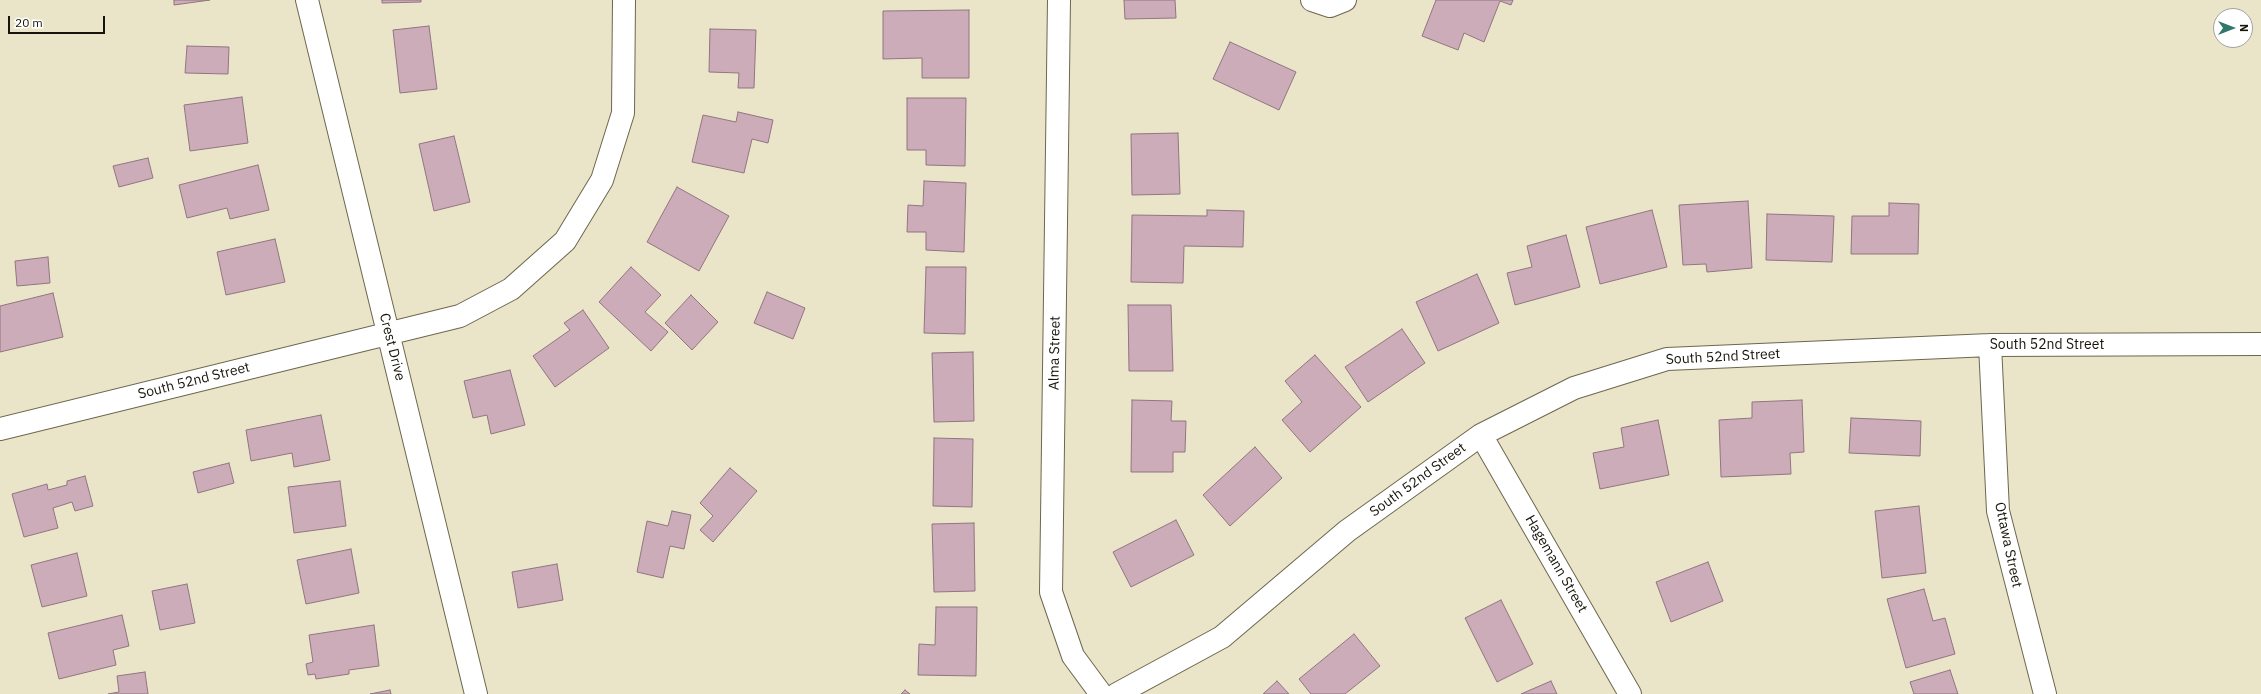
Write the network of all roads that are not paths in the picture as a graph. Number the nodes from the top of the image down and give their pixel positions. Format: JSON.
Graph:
{"nodes":[{"id":1,"x":307,"y":0,"type":"edge"},
{"id":2,"x":624,"y":0,"type":"edge"},
{"id":3,"x":1059,"y":0,"type":"edge"},
{"id":4,"x":1312,"y":0,"type":"edge"},
{"id":5,"x":1345,"y":0,"type":"edge"},
{"id":6,"x":389,"y":334,"type":"junction"},
{"id":7,"x":2261,"y":344,"type":"edge"},
{"id":8,"x":1990,"y":345,"type":"junction"},
{"id":9,"x":0,"y":429,"type":"edge"},
{"id":10,"x":1481,"y":434,"type":"junction"},
{"id":11,"x":476,"y":694,"type":"edge"},
{"id":12,"x":1101,"y":694,"type":"edge"},
{"id":13,"x":1117,"y":694,"type":"edge"},
{"id":14,"x":1630,"y":694,"type":"edge"},
{"id":15,"x":2045,"y":694,"type":"edge"}],
"edges":[{"from":1,"to":6,"type":"street","name":"Crest Drive"},
{"from":2,"to":6,"type":"street","name":"South 52nd Street"},
{"from":3,"to":12,"type":"street","name":"Alma Street"},
{"from":4,"to":5,"type":"street"},
{"from":6,"to":9,"type":"street","name":"South 52nd Street"},
{"from":6,"to":11,"type":"street","name":"Crest Drive"},
{"from":7,"to":8,"type":"street","name":"South 52nd Street"},
{"from":8,"to":10,"type":"street","name":"South 52nd Street"},
{"from":8,"to":15,"type":"street","name":"Ottawa Street"},
{"from":10,"to":13,"type":"street","name":"South 52nd Street"},
{"from":10,"to":14,"type":"street","name":"Hagemann Street"}]}
